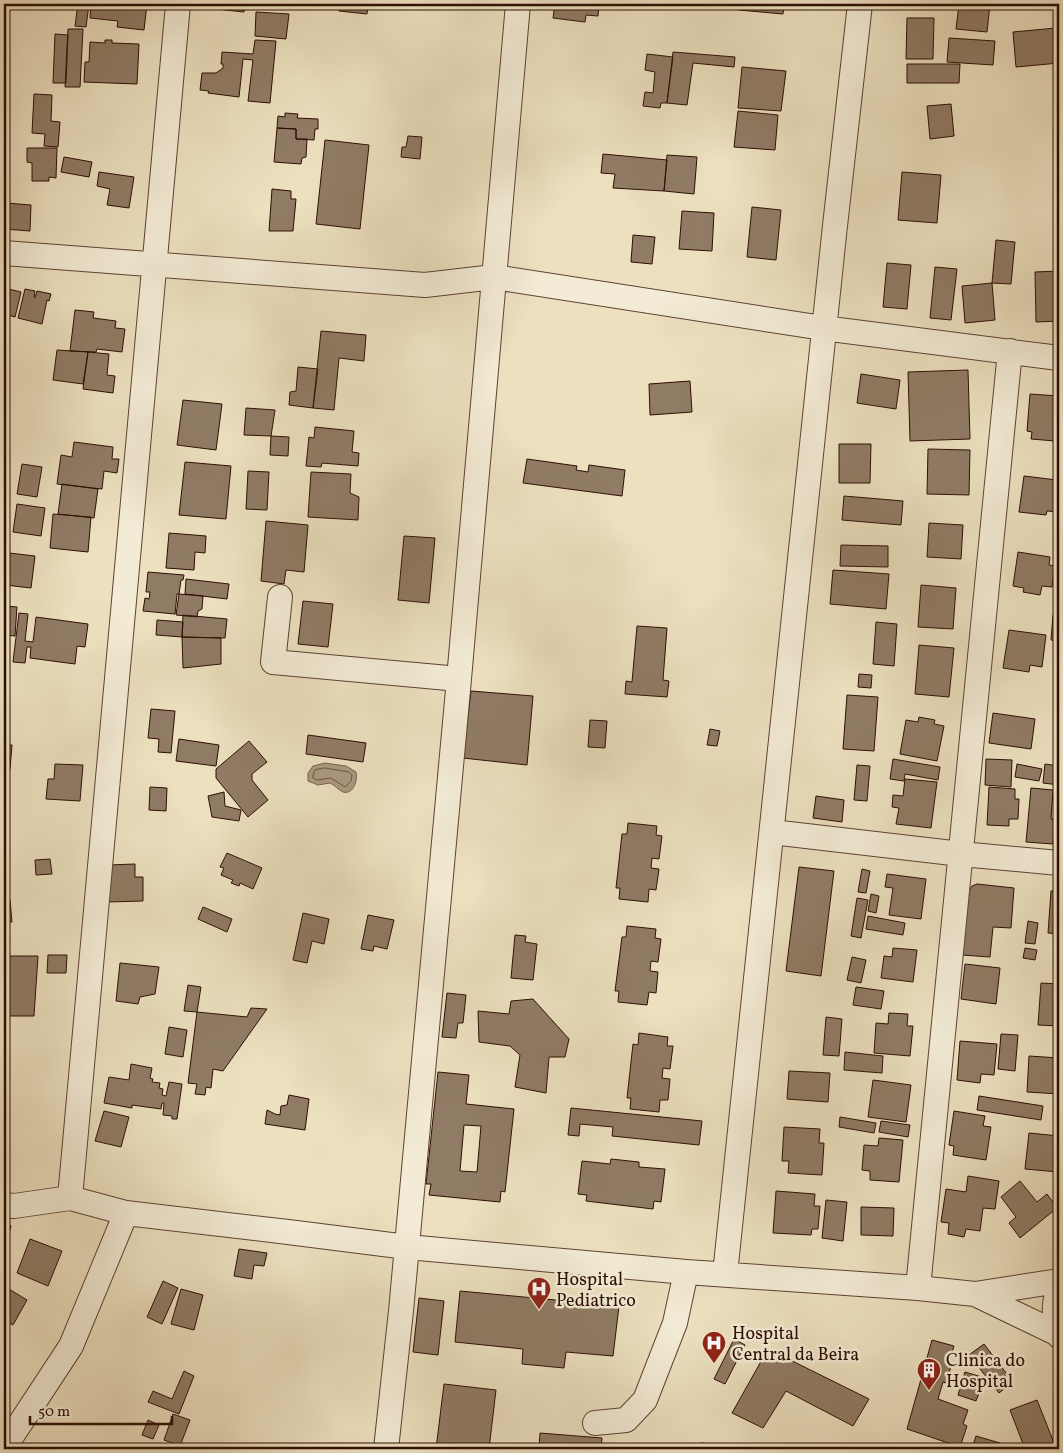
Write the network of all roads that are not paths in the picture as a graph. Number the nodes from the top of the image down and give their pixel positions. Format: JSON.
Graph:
{"nodes":[{"id":1,"x":178,"y":4,"type":"edge"},
{"id":2,"x":518,"y":4,"type":"edge"},
{"id":3,"x":860,"y":4,"type":"edge"},
{"id":4,"x":4,"y":254,"type":"edge"},
{"id":5,"x":155,"y":265,"type":"junction"},
{"id":6,"x":494,"y":277,"type":"junction"},
{"id":7,"x":823,"y":328,"type":"junction"},
{"id":8,"x":1010,"y":351,"type":"junction"},
{"id":9,"x":1059,"y":358,"type":"edge"},
{"id":10,"x":280,"y":598,"type":"dead end"},
{"id":11,"x":459,"y":679,"type":"junction"},
{"id":12,"x":772,"y":832,"type":"junction"},
{"id":13,"x":961,"y":854,"type":"junction"},
{"id":14,"x":1059,"y":863,"type":"edge"},
{"id":15,"x":70,"y":1198,"type":"junction"},
{"id":16,"x":4,"y":1205,"type":"edge"},
{"id":17,"x":126,"y":1213,"type":"junction"},
{"id":18,"x":407,"y":1247,"type":"junction"},
{"id":19,"x":686,"y":1272,"type":"junction"},
{"id":20,"x":725,"y":1274,"type":"junction"},
{"id":21,"x":1059,"y":1281,"type":"edge"},
{"id":22,"x":918,"y":1288,"type":"junction"},
{"id":23,"x":1059,"y":1290,"type":"edge"},
{"id":24,"x":975,"y":1294,"type":"junction"},
{"id":25,"x":1059,"y":1335,"type":"edge"},
{"id":26,"x":595,"y":1423,"type":"dead end"},
{"id":27,"x":4,"y":1448,"type":"edge"},
{"id":28,"x":386,"y":1449,"type":"edge"}],
"edges":[{"from":1,"to":5,"type":"street"},
{"from":2,"to":6,"type":"street"},
{"from":3,"to":7,"type":"street"},
{"from":4,"to":5,"type":"street"},
{"from":5,"to":6,"type":"street"},
{"from":5,"to":15,"type":"street"},
{"from":6,"to":7,"type":"street"},
{"from":6,"to":11,"type":"street"},
{"from":7,"to":8,"type":"street"},
{"from":7,"to":12,"type":"street"},
{"from":8,"to":9,"type":"street"},
{"from":8,"to":13,"type":"street"},
{"from":10,"to":11,"type":"street"},
{"from":11,"to":18,"type":"street"},
{"from":12,"to":13,"type":"street"},
{"from":12,"to":20,"type":"street"},
{"from":13,"to":14,"type":"street"},
{"from":13,"to":22,"type":"street"},
{"from":15,"to":16,"type":"street"},
{"from":15,"to":17,"type":"street"},
{"from":17,"to":18,"type":"street"},
{"from":17,"to":27,"type":"street"},
{"from":18,"to":19,"type":"street"},
{"from":18,"to":28,"type":"street"},
{"from":19,"to":20,"type":"street"},
{"from":19,"to":26,"type":"street"},
{"from":20,"to":22,"type":"street"},
{"from":21,"to":24,"type":"street"},
{"from":22,"to":24,"type":"street"},
{"from":23,"to":25,"type":"street"},
{"from":24,"to":25,"type":"street"}]}
